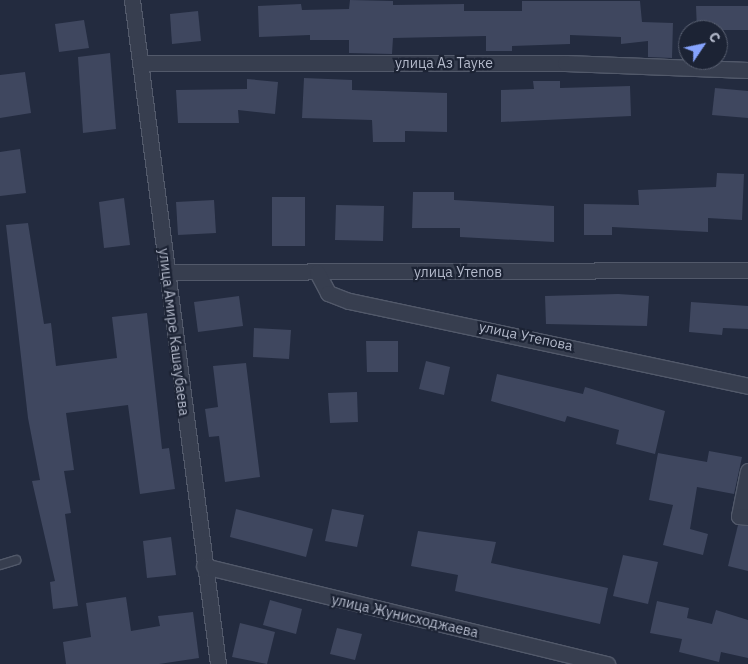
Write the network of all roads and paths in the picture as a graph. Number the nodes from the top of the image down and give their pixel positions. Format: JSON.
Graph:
{"nodes":[{"id":1,"x":132,"y":0,"type":"edge"},
{"id":2,"x":140,"y":63,"type":"junction"},
{"id":3,"x":748,"y":70,"type":"edge"},
{"id":4,"x":748,"y":270,"type":"edge"},
{"id":5,"x":167,"y":272,"type":"junction"},
{"id":6,"x":316,"y":272,"type":"junction"},
{"id":7,"x":748,"y":386,"type":"edge"},
{"id":8,"x":748,"y":471,"type":"edge"},
{"id":9,"x":748,"y":517,"type":"edge"},
{"id":10,"x":16,"y":560,"type":"dead end"},
{"id":11,"x":0,"y":565,"type":"edge"},
{"id":12,"x":204,"y":566,"type":"junction"},
{"id":13,"x":218,"y":664,"type":"edge"},
{"id":14,"x":607,"y":664,"type":"edge"}],
"edges":[{"from":1,"to":2,"type":"street","name":"улица Амире Кашаубаева"},
{"from":2,"to":3,"type":"street","name":"улица Аз Тауке"},
{"from":2,"to":5,"type":"street","name":"улица Амире Кашаубаева"},
{"from":4,"to":6,"type":"street","name":"улица Утепов"},
{"from":5,"to":6,"type":"street","name":"улица Утепов"},
{"from":5,"to":12,"type":"street","name":"улица Амире Кашаубаева"},
{"from":6,"to":7,"type":"street","name":"улица Утепова"},
{"from":8,"to":9,"type":"street"},
{"from":10,"to":11,"type":"lane"},
{"from":12,"to":13,"type":"street","name":"улица Амире Кашаубаева"},
{"from":12,"to":14,"type":"street","name":"улица Жунисходжаева"}]}
